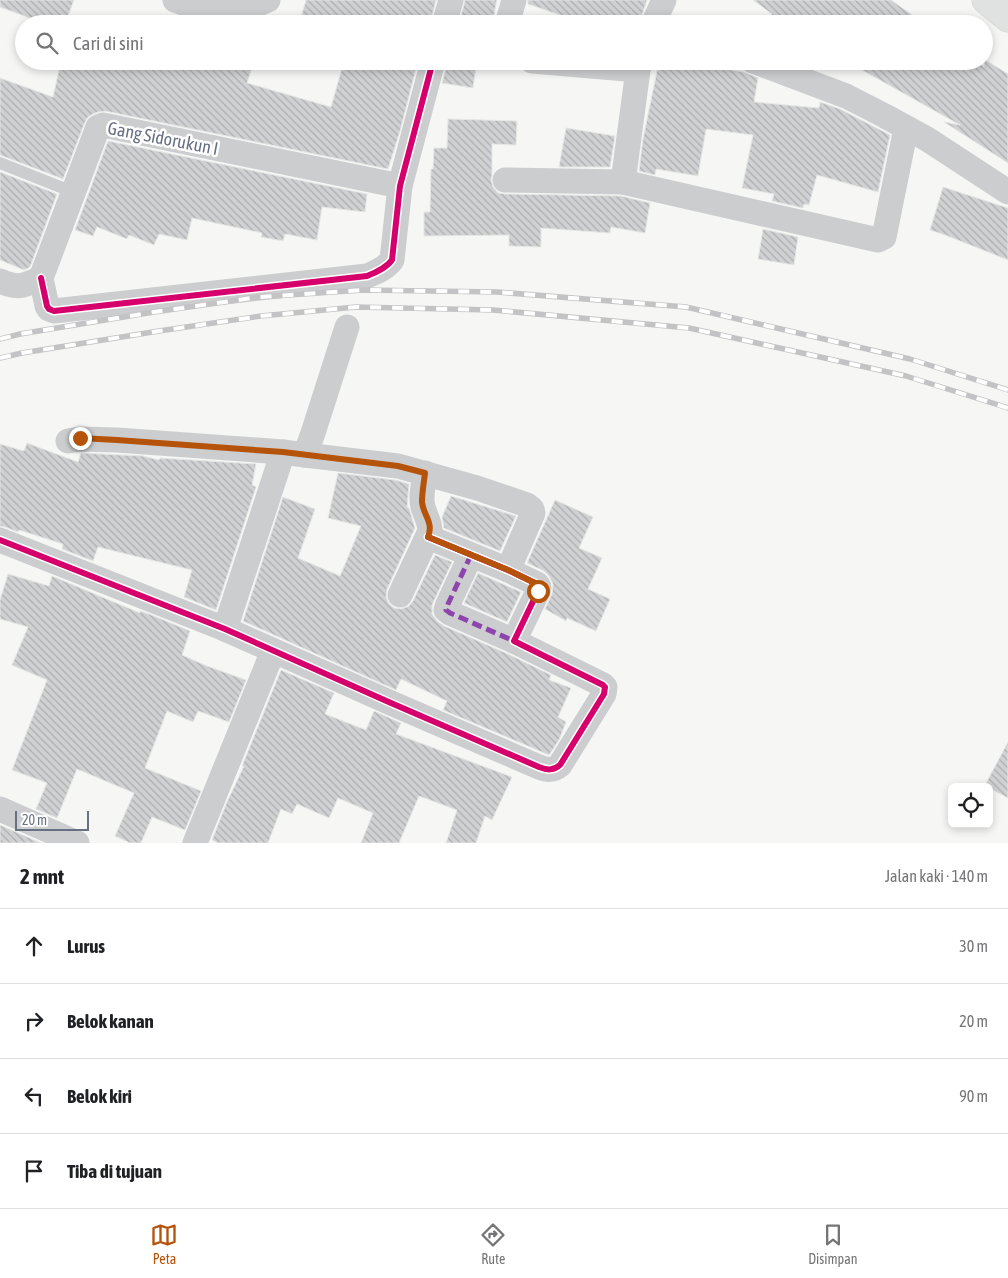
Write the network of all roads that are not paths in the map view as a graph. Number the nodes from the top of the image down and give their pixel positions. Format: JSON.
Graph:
{"nodes":[{"id":1,"x":175,"y":0,"type":"edge"},
{"id":2,"x":268,"y":0,"type":"edge"},
{"id":3,"x":451,"y":0,"type":"edge"},
{"id":4,"x":514,"y":0,"type":"edge"},
{"id":5,"x":664,"y":0,"type":"edge"},
{"id":6,"x":986,"y":0,"type":"edge"},
{"id":7,"x":447,"y":15,"type":"edge"},
{"id":8,"x":510,"y":15,"type":"edge"},
{"id":9,"x":657,"y":15,"type":"edge"},
{"id":10,"x":1008,"y":18,"type":"edge"},
{"id":11,"x":432,"y":70,"type":"edge"},
{"id":12,"x":638,"y":70,"type":"edge"},
{"id":13,"x":777,"y":70,"type":"edge"},
{"id":14,"x":906,"y":128,"type":"junction"},
{"id":15,"x":0,"y":163,"type":"edge"},
{"id":16,"x":505,"y":180,"type":"dead end"},
{"id":17,"x":623,"y":182,"type":"junction"},
{"id":18,"x":400,"y":186,"type":"junction"},
{"id":19,"x":73,"y":192,"type":"junction"},
{"id":20,"x":1008,"y":192,"type":"edge"},
{"id":21,"x":41,"y":278,"type":"junction"},
{"id":22,"x":0,"y":280,"type":"edge"},
{"id":23,"x":347,"y":327,"type":"dead end"},
{"id":24,"x":68,"y":441,"type":"dead end"},
{"id":25,"x":294,"y":453,"type":"junction"},
{"id":26,"x":425,"y":473,"type":"junction"},
{"id":27,"x":428,"y":537,"type":"junction"},
{"id":28,"x":0,"y":540,"type":"edge"},
{"id":29,"x":471,"y":555,"type":"junction"},
{"id":30,"x":508,"y":570,"type":"junction"},
{"id":31,"x":400,"y":595,"type":"dead end"},
{"id":32,"x":224,"y":629,"type":"junction"},
{"id":33,"x":514,"y":641,"type":"junction"},
{"id":34,"x":273,"y":651,"type":"junction"},
{"id":35,"x":0,"y":809,"type":"edge"},
{"id":36,"x":77,"y":843,"type":"edge"},
{"id":37,"x":195,"y":843,"type":"edge"}],
"edges":[{"from":1,"to":2,"type":"street"},
{"from":3,"to":7,"type":"street"},
{"from":4,"to":8,"type":"street"},
{"from":5,"to":9,"type":"street"},
{"from":6,"to":10,"type":"highway"},
{"from":11,"to":18,"type":"street"},
{"from":12,"to":17,"type":"street"},
{"from":13,"to":14,"type":"street"},
{"from":14,"to":17,"type":"street"},
{"from":14,"to":20,"type":"street"},
{"from":15,"to":19,"type":"lane"},
{"from":16,"to":17,"type":"street"},
{"from":18,"to":19,"type":"street","name":"Gang Sidorukun I"},
{"from":18,"to":21,"type":"street"},
{"from":19,"to":21,"type":"street","name":"Gang Sidorukun I"},
{"from":21,"to":22,"type":"street"},
{"from":23,"to":25,"type":"street"},
{"from":24,"to":25,"type":"street"},
{"from":25,"to":26,"type":"street"},
{"from":25,"to":32,"type":"street"},
{"from":26,"to":27,"type":"street"},
{"from":26,"to":30,"type":"street"},
{"from":27,"to":29,"type":"street"},
{"from":27,"to":31,"type":"street"},
{"from":28,"to":32,"type":"street"},
{"from":29,"to":30,"type":"street"},
{"from":29,"to":33,"type":"street"},
{"from":30,"to":33,"type":"street"},
{"from":32,"to":34,"type":"street"},
{"from":33,"to":34,"type":"street"},
{"from":34,"to":37,"type":"street"},
{"from":35,"to":36,"type":"street"}]}
